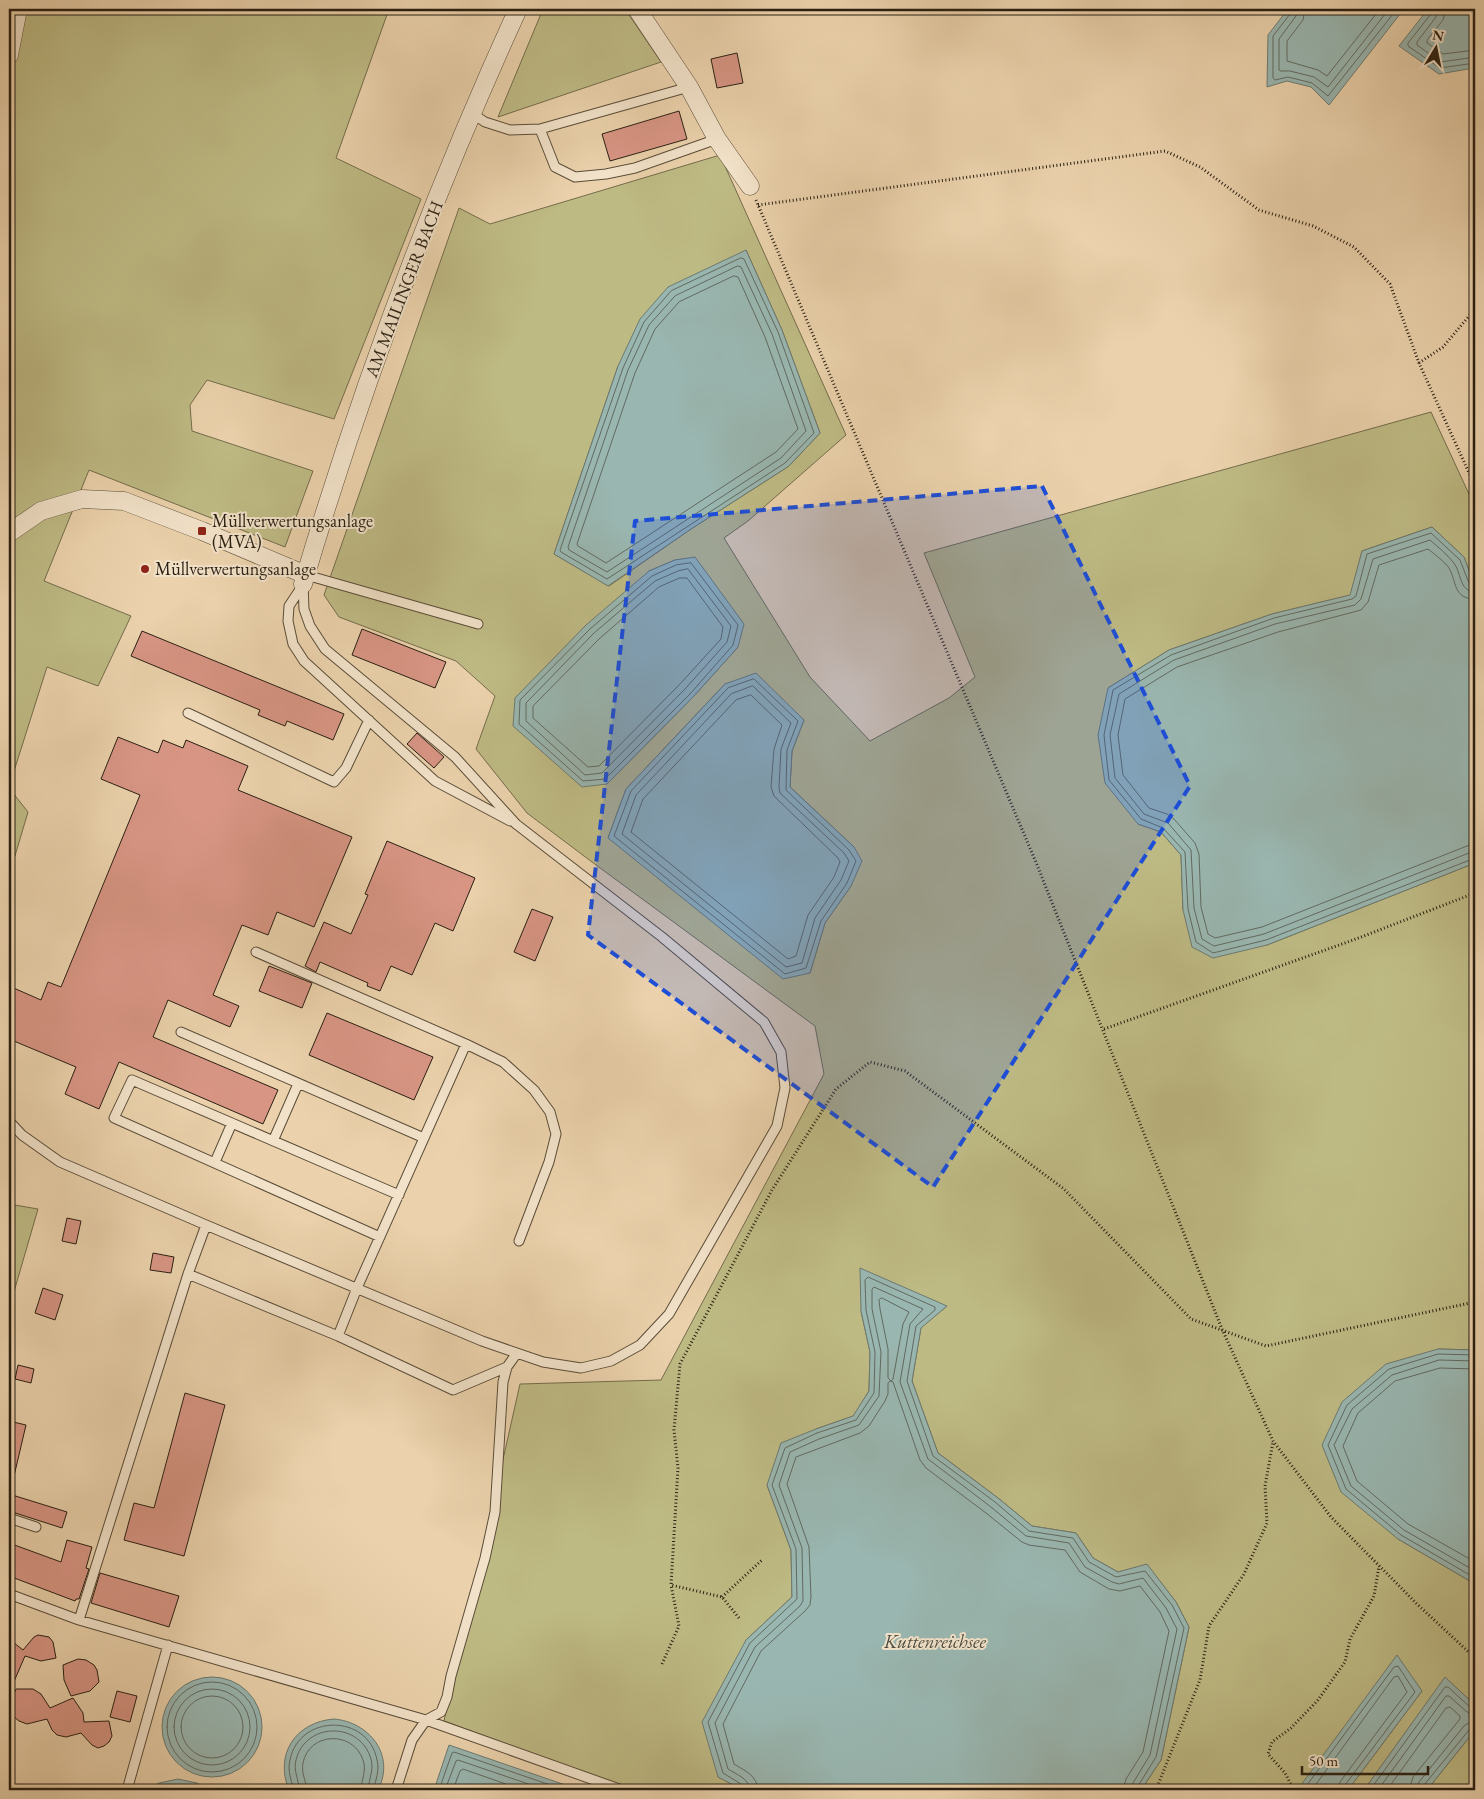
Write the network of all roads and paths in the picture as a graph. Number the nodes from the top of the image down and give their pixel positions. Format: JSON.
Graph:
{"nodes":[{"id":1,"x":18,"y":9,"type":"edge"},
{"id":2,"x":518,"y":9,"type":"edge"},
{"id":3,"x":637,"y":9,"type":"edge"},
{"id":4,"x":9,"y":54,"type":"edge"},
{"id":5,"x":689,"y":87,"type":"junction"},
{"id":6,"x":472,"y":114,"type":"junction"},
{"id":7,"x":540,"y":129,"type":"junction"},
{"id":8,"x":717,"y":139,"type":"junction"},
{"id":9,"x":750,"y":186,"type":"joint"},
{"id":10,"x":758,"y":205,"type":"junction"},
{"id":11,"x":1475,"y":309,"type":"edge"},
{"id":12,"x":1419,"y":363,"type":"junction"},
{"id":13,"x":1475,"y":486,"type":"edge"},
{"id":14,"x":9,"y":533,"type":"edge"},
{"id":15,"x":304,"y":580,"type":"junction"},
{"id":16,"x":478,"y":624,"type":"dead end"},
{"id":17,"x":188,"y":713,"type":"dead end"},
{"id":18,"x":369,"y":720,"type":"junction"},
{"id":19,"x":516,"y":824,"type":"junction"},
{"id":20,"x":1475,"y":893,"type":"edge"},
{"id":21,"x":256,"y":952,"type":"dead end"},
{"id":22,"x":1104,"y":1029,"type":"junction"},
{"id":23,"x":181,"y":1032,"type":"dead end"},
{"id":24,"x":466,"y":1044,"type":"junction"},
{"id":25,"x":298,"y":1084,"type":"junction"},
{"id":26,"x":9,"y":1121,"type":"edge"},
{"id":27,"x":232,"y":1123,"type":"junction"},
{"id":28,"x":424,"y":1138,"type":"junction"},
{"id":29,"x":273,"y":1141,"type":"junction"},
{"id":30,"x":215,"y":1162,"type":"junction"},
{"id":31,"x":399,"y":1195,"type":"junction"},
{"id":32,"x":206,"y":1225,"type":"junction"},
{"id":33,"x":380,"y":1237,"type":"junction"},
{"id":34,"x":519,"y":1240,"type":"dead end"},
{"id":35,"x":188,"y":1274,"type":"junction"},
{"id":36,"x":357,"y":1288,"type":"junction"},
{"id":37,"x":1475,"y":1302,"type":"edge"},
{"id":38,"x":1222,"y":1329,"type":"junction"},
{"id":39,"x":338,"y":1336,"type":"junction"},
{"id":40,"x":518,"y":1354,"type":"junction"},
{"id":41,"x":507,"y":1366,"type":"junction"},
{"id":42,"x":1273,"y":1441,"type":"junction"},
{"id":43,"x":9,"y":1518,"type":"edge"},
{"id":44,"x":36,"y":1527,"type":"dead end"},
{"id":45,"x":763,"y":1559,"type":"dead end"},
{"id":46,"x":1379,"y":1565,"type":"junction"},
{"id":47,"x":671,"y":1585,"type":"junction"},
{"id":48,"x":9,"y":1594,"type":"edge"},
{"id":49,"x":722,"y":1597,"type":"junction"},
{"id":50,"x":739,"y":1618,"type":"dead end"},
{"id":51,"x":80,"y":1620,"type":"junction"},
{"id":52,"x":168,"y":1645,"type":"junction"},
{"id":53,"x":1475,"y":1658,"type":"edge"},
{"id":54,"x":662,"y":1664,"type":"dead end"},
{"id":55,"x":426,"y":1720,"type":"junction"},
{"id":56,"x":127,"y":1790,"type":"edge"},
{"id":57,"x":396,"y":1790,"type":"edge"},
{"id":58,"x":622,"y":1790,"type":"edge"},
{"id":59,"x":1156,"y":1790,"type":"edge"},
{"id":60,"x":1294,"y":1790,"type":"edge"}],
"edges":[{"from":1,"to":4,"type":"street"},
{"from":2,"to":6,"type":"street","name":"AM MAILINGER BACH"},
{"from":3,"to":5,"type":"street"},
{"from":5,"to":7,"type":"lane"},
{"from":5,"to":8,"type":"street"},
{"from":6,"to":7,"type":"lane"},
{"from":6,"to":15,"type":"street","name":"AM MAILINGER BACH"},
{"from":7,"to":8,"type":"lane"},
{"from":8,"to":9,"type":"street"},
{"from":9,"to":10,"type":"path"},
{"from":10,"to":12,"type":"path"},
{"from":10,"to":22,"type":"path"},
{"from":11,"to":12,"type":"path"},
{"from":12,"to":13,"type":"path"},
{"from":14,"to":15,"type":"street"},
{"from":15,"to":16,"type":"lane"},
{"from":15,"to":18,"type":"lane"},
{"from":15,"to":19,"type":"lane"},
{"from":17,"to":18,"type":"lane"},
{"from":18,"to":19,"type":"lane"},
{"from":19,"to":40,"type":"lane"},
{"from":20,"to":22,"type":"path"},
{"from":21,"to":24,"type":"lane"},
{"from":22,"to":38,"type":"path"},
{"from":23,"to":25,"type":"lane"},
{"from":24,"to":28,"type":"lane"},
{"from":24,"to":34,"type":"lane"},
{"from":25,"to":28,"type":"lane"},
{"from":25,"to":29,"type":"lane"},
{"from":26,"to":32,"type":"lane"},
{"from":27,"to":29,"type":"lane"},
{"from":27,"to":30,"type":"lane"},
{"from":27,"to":30,"type":"lane"},
{"from":28,"to":31,"type":"lane"},
{"from":29,"to":31,"type":"lane"},
{"from":30,"to":33,"type":"lane"},
{"from":31,"to":33,"type":"lane"},
{"from":32,"to":35,"type":"lane"},
{"from":32,"to":36,"type":"lane"},
{"from":33,"to":36,"type":"lane"},
{"from":35,"to":39,"type":"lane"},
{"from":35,"to":51,"type":"lane"},
{"from":36,"to":39,"type":"lane"},
{"from":36,"to":40,"type":"lane"},
{"from":37,"to":38,"type":"path"},
{"from":38,"to":42,"type":"path"},
{"from":38,"to":47,"type":"path"},
{"from":39,"to":41,"type":"lane"},
{"from":40,"to":41,"type":"lane"},
{"from":41,"to":55,"type":"lane"},
{"from":42,"to":46,"type":"path"},
{"from":42,"to":59,"type":"path"},
{"from":43,"to":44,"type":"lane"},
{"from":45,"to":49,"type":"path"},
{"from":46,"to":53,"type":"path"},
{"from":46,"to":60,"type":"path"},
{"from":47,"to":49,"type":"path"},
{"from":47,"to":54,"type":"path"},
{"from":48,"to":51,"type":"lane"},
{"from":49,"to":50,"type":"path"},
{"from":51,"to":52,"type":"lane"},
{"from":52,"to":55,"type":"lane"},
{"from":52,"to":56,"type":"lane"},
{"from":55,"to":57,"type":"lane"},
{"from":55,"to":58,"type":"lane"}]}
